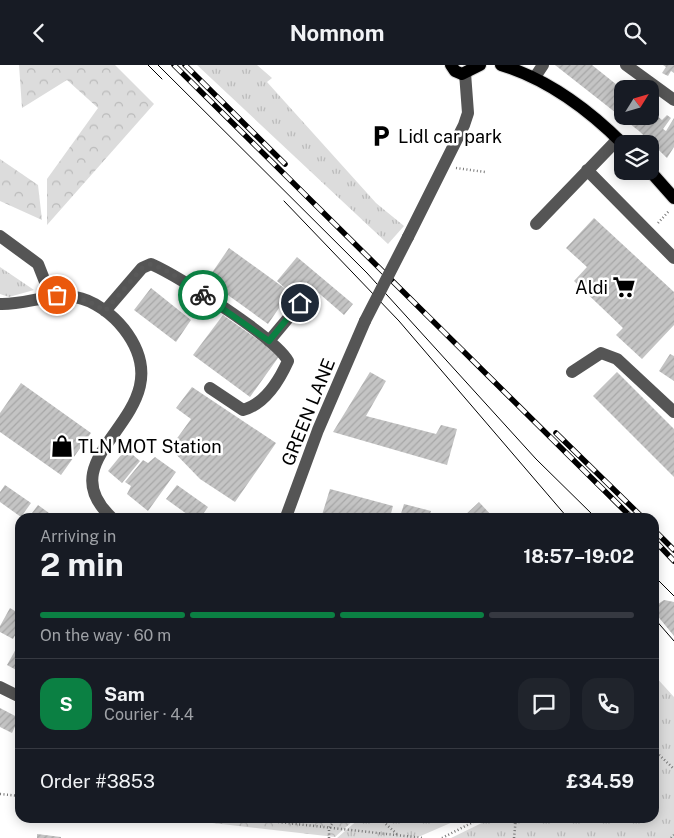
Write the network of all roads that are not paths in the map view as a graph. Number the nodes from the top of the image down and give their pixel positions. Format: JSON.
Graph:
{"nodes":[{"id":1,"x":451,"y":65,"type":"edge"},
{"id":2,"x":500,"y":65,"type":"edge"},
{"id":3,"x":543,"y":65,"type":"edge"},
{"id":4,"x":626,"y":65,"type":"edge"},
{"id":5,"x":473,"y":68,"type":"edge"},
{"id":6,"x":535,"y":77,"type":"junction"},
{"id":7,"x":674,"y":100,"type":"edge"},
{"id":8,"x":614,"y":135,"type":"edge"},
{"id":9,"x":614,"y":147,"type":"edge"},
{"id":10,"x":587,"y":170,"type":"junction"},
{"id":11,"x":659,"y":180,"type":"edge"},
{"id":12,"x":673,"y":193,"type":"edge"},
{"id":13,"x":536,"y":223,"type":"dead end"},
{"id":14,"x":0,"y":236,"type":"edge"},
{"id":15,"x":674,"y":258,"type":"edge"},
{"id":16,"x":50,"y":297,"type":"junction"},
{"id":17,"x":300,"y":303,"type":"dead end"},
{"id":18,"x":0,"y":304,"type":"edge"},
{"id":19,"x":105,"y":311,"type":"junction"},
{"id":20,"x":269,"y":341,"type":"junction"},
{"id":21,"x":572,"y":371,"type":"dead end"},
{"id":22,"x":210,"y":388,"type":"dead end"},
{"id":23,"x":674,"y":412,"type":"edge"},
{"id":24,"x":108,"y":513,"type":"edge"},
{"id":25,"x":287,"y":513,"type":"edge"},
{"id":26,"x":0,"y":687,"type":"edge"},
{"id":27,"x":15,"y":694,"type":"edge"}],
"edges":[{"from":1,"to":5,"type":"main road"},
{"from":2,"to":6,"type":"main road"},
{"from":3,"to":6,"type":"street"},
{"from":4,"to":7,"type":"street"},
{"from":5,"to":25,"type":"street","name":"GREEN LANE","bridge":true},
{"from":6,"to":8,"type":"main road"},
{"from":9,"to":10,"type":"street"},
{"from":10,"to":13,"type":"street"},
{"from":10,"to":15,"type":"street"},
{"from":11,"to":12,"type":"main road"},
{"from":14,"to":16,"type":"street"},
{"from":16,"to":18,"type":"street"},
{"from":16,"to":19,"type":"street"},
{"from":17,"to":20,"type":"street"},
{"from":19,"to":20,"type":"street"},
{"from":19,"to":24,"type":"street"},
{"from":20,"to":22,"type":"street"},
{"from":21,"to":23,"type":"street"},
{"from":26,"to":27,"type":"street"}]}
